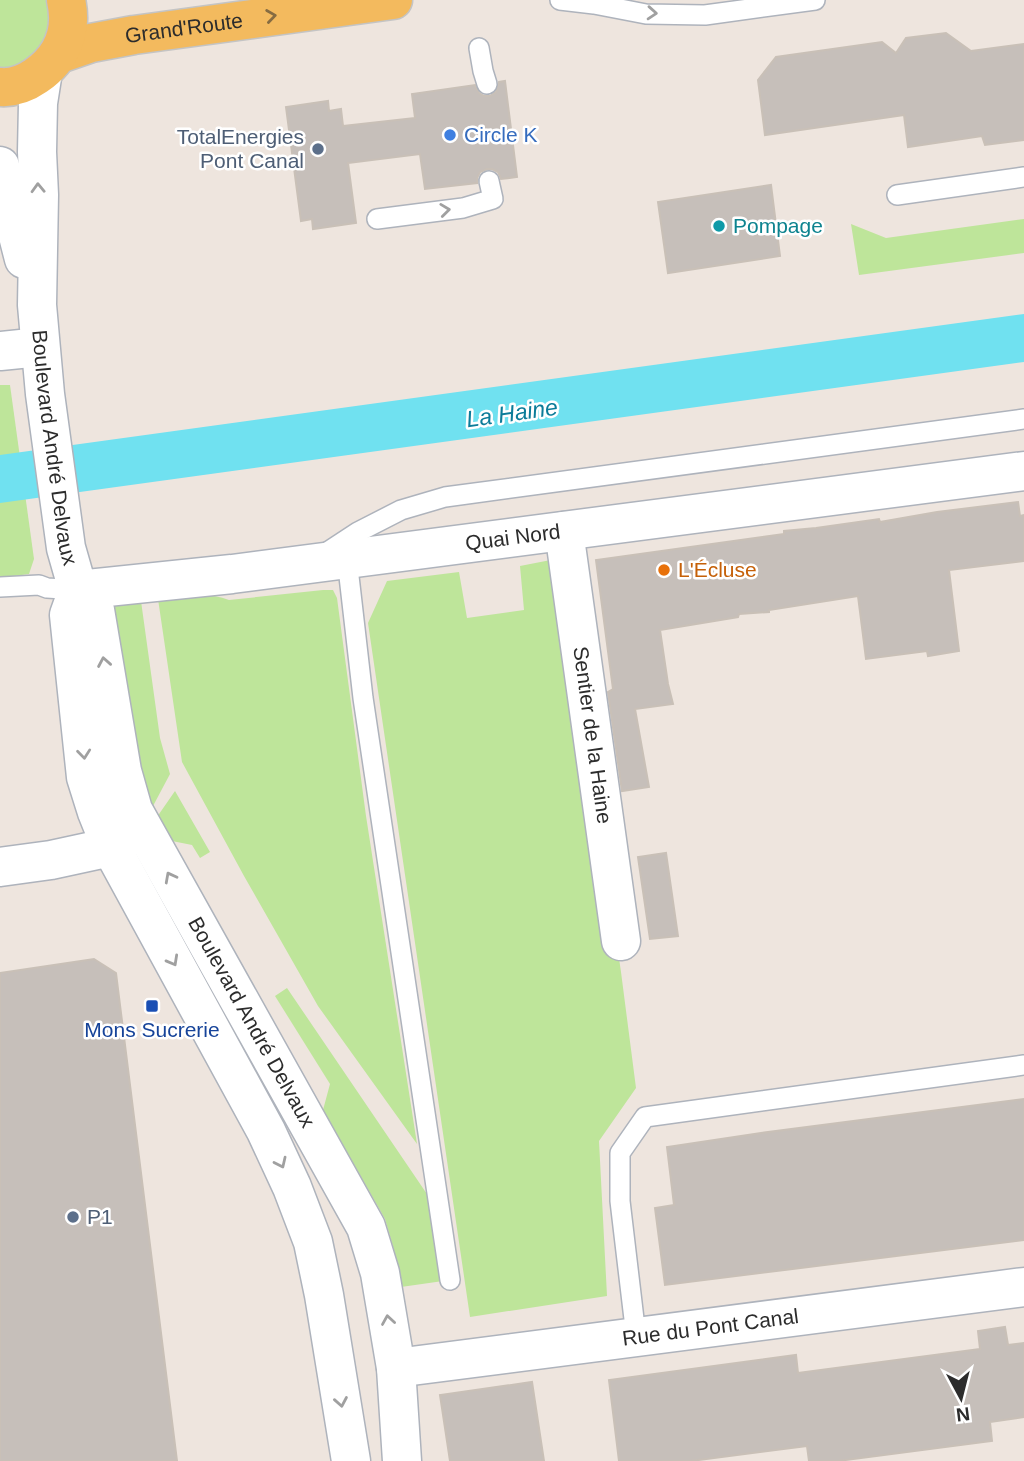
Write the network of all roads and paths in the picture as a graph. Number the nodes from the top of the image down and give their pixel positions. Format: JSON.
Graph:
{"nodes":[{"id":1,"x":65,"y":0,"type":"edge"},
{"id":2,"x":393,"y":0,"type":"edge"},
{"id":3,"x":560,"y":0,"type":"edge"},
{"id":4,"x":815,"y":0,"type":"edge"},
{"id":5,"x":480,"y":48,"type":"dead end"},
{"id":6,"x":51,"y":63,"type":"junction"},
{"id":7,"x":487,"y":83,"type":"dead end"},
{"id":8,"x":0,"y":87,"type":"edge"},
{"id":9,"x":0,"y":166,"type":"edge"},
{"id":10,"x":1024,"y":177,"type":"edge"},
{"id":11,"x":489,"y":181,"type":"dead end"},
{"id":12,"x":897,"y":195,"type":"dead end"},
{"id":13,"x":377,"y":219,"type":"dead end"},
{"id":14,"x":37,"y":305,"type":"junction"},
{"id":15,"x":40,"y":347,"type":"junction"},
{"id":16,"x":0,"y":351,"type":"edge"},
{"id":17,"x":1024,"y":419,"type":"edge"},
{"id":18,"x":1024,"y":471,"type":"edge"},
{"id":19,"x":564,"y":531,"type":"junction"},
{"id":20,"x":347,"y":559,"type":"junction"},
{"id":21,"x":309,"y":564,"type":"junction"},
{"id":22,"x":0,"y":587,"type":"edge"},
{"id":23,"x":78,"y":590,"type":"junction"},
{"id":24,"x":144,"y":828,"type":"junction"},
{"id":25,"x":111,"y":847,"type":"junction"},
{"id":26,"x":0,"y":867,"type":"edge"},
{"id":27,"x":621,"y":941,"type":"dead end"},
{"id":28,"x":1024,"y":1065,"type":"edge"},
{"id":29,"x":450,"y":1280,"type":"dead end"},
{"id":30,"x":1024,"y":1287,"type":"edge"},
{"id":31,"x":636,"y":1336,"type":"junction"},
{"id":32,"x":396,"y":1368,"type":"junction"},
{"id":33,"x":351,"y":1461,"type":"edge"},
{"id":34,"x":402,"y":1461,"type":"edge"}],
"edges":[{"from":1,"to":6,"type":"main road"},
{"from":6,"to":2,"type":"main road","name":"Grand'Route","one_way":true},
{"from":3,"to":4,"type":"lane","one_way":true},
{"from":5,"to":7,"type":"lane"},
{"from":6,"to":8,"type":"main road","name":"Grand'Route"},
{"from":14,"to":6,"type":"street","name":"Boulevard André Delvaux","one_way":true},
{"from":9,"to":14,"type":"street","name":"Boulevard André Delvaux"},
{"from":10,"to":12,"type":"lane"},
{"from":13,"to":11,"type":"lane","one_way":true},
{"from":14,"to":15,"type":"street","name":"Boulevard André Delvaux"},
{"from":15,"to":16,"type":"street"},
{"from":15,"to":23,"type":"street","name":"Boulevard André Delvaux"},
{"from":17,"to":21,"type":"lane"},
{"from":18,"to":19,"type":"street","name":"Quai Nord"},
{"from":19,"to":20,"type":"street","name":"Quai Nord"},
{"from":19,"to":27,"type":"street","name":"Sentier de la Haine"},
{"from":20,"to":21,"type":"street","name":"Quai Nord"},
{"from":20,"to":29,"type":"lane"},
{"from":21,"to":23,"type":"street","name":"Quai Nord"},
{"from":22,"to":23,"type":"lane","name":"Quai Nord"},
{"from":24,"to":23,"type":"street","name":"Boulevard André Delvaux","one_way":true},
{"from":23,"to":25,"type":"street","name":"Boulevard André Delvaux","one_way":true},
{"from":24,"to":25,"type":"street"},
{"from":32,"to":24,"type":"street","name":"Boulevard André Delvaux","one_way":true},
{"from":25,"to":26,"type":"street"},
{"from":25,"to":33,"type":"street","name":"Boulevard André Delvaux","one_way":true},
{"from":28,"to":31,"type":"lane"},
{"from":30,"to":31,"type":"street","name":"Rue du Pont Canal"},
{"from":31,"to":32,"type":"street","name":"Rue du Pont Canal"},
{"from":32,"to":34,"type":"street","name":"Boulevard André Delvaux"}]}
